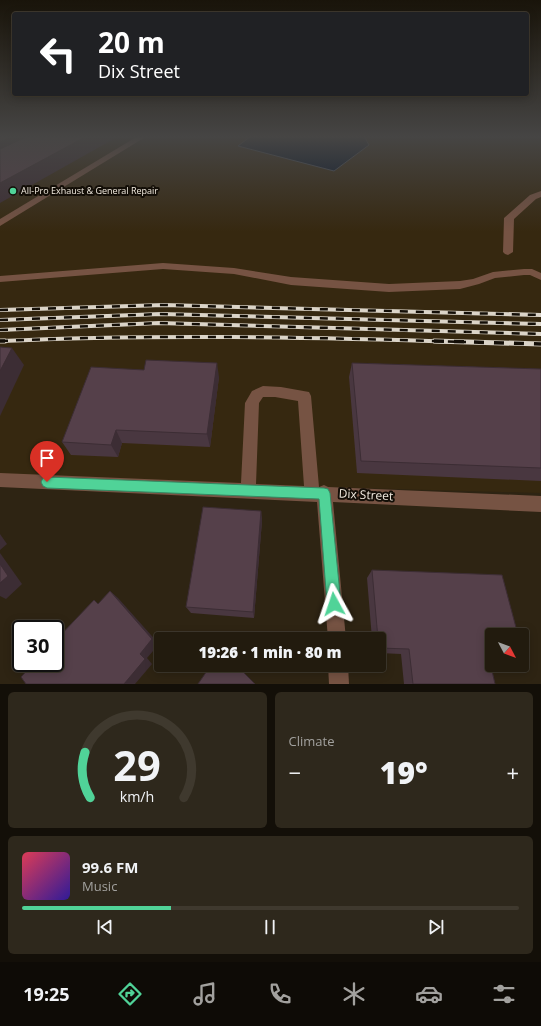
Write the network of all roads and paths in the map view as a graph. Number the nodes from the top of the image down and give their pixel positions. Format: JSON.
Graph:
{"nodes":[{"id":1,"x":91,"y":168,"type":"edge"},
{"id":2,"x":541,"y":194,"type":"edge"},
{"id":3,"x":0,"y":223,"type":"edge"},
{"id":4,"x":508,"y":252,"type":"dead end"},
{"id":5,"x":541,"y":277,"type":"edge"},
{"id":6,"x":0,"y":279,"type":"edge"},
{"id":7,"x":0,"y":480,"type":"edge"},
{"id":8,"x":248,"y":491,"type":"junction"},
{"id":9,"x":318,"y":493,"type":"junction"},
{"id":10,"x":541,"y":504,"type":"edge"},
{"id":11,"x":336,"y":632,"type":"edge"},
{"id":12,"x":338,"y":672,"type":"edge"},
{"id":13,"x":339,"y":684,"type":"edge"}],
"edges":[{"from":1,"to":3,"type":"street"},
{"from":2,"to":4,"type":"street"},
{"from":5,"to":6,"type":"street"},
{"from":7,"to":8,"type":"street","name":"Dix Street"},
{"from":8,"to":9,"type":"street","name":"Dix Street"},
{"from":8,"to":9,"type":"street"},
{"from":9,"to":10,"type":"street","name":"Dix Street"},
{"from":9,"to":11,"type":"street"},
{"from":12,"to":13,"type":"street"}]}
